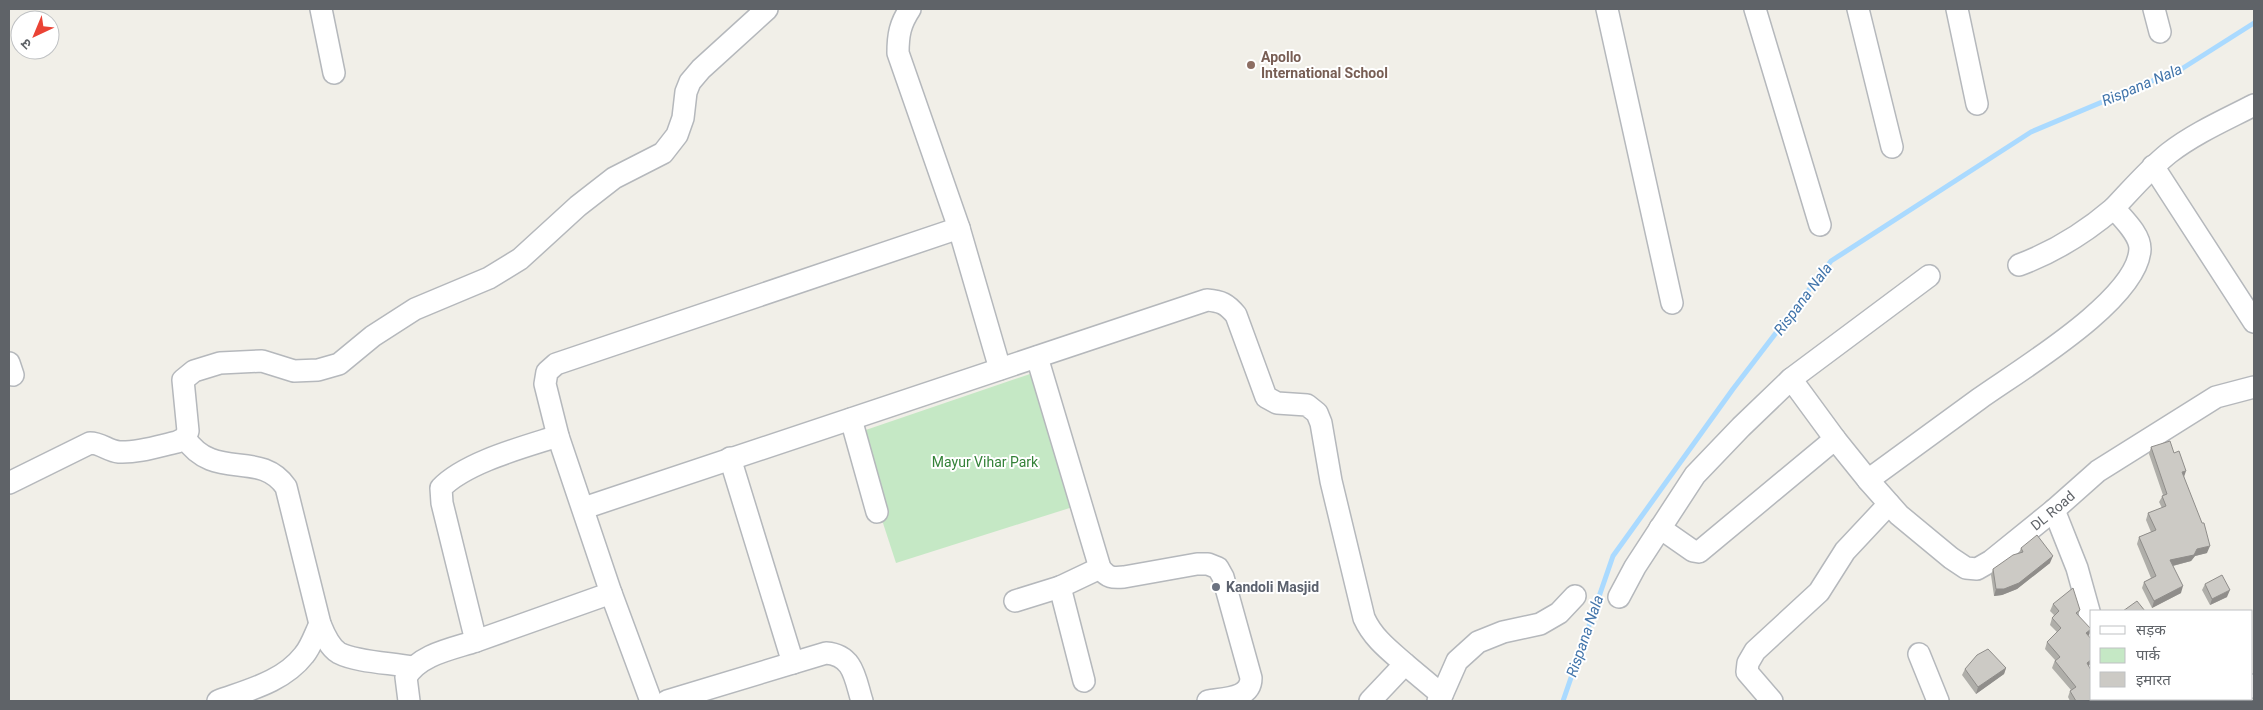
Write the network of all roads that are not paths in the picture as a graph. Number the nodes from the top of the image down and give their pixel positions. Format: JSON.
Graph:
{"nodes":[{"id":1,"x":321,"y":9,"type":"edge"},
{"id":2,"x":767,"y":9,"type":"edge"},
{"id":3,"x":910,"y":9,"type":"edge"},
{"id":4,"x":1607,"y":9,"type":"edge"},
{"id":5,"x":1756,"y":9,"type":"edge"},
{"id":6,"x":1858,"y":9,"type":"edge"},
{"id":7,"x":1957,"y":9,"type":"edge"},
{"id":8,"x":2154,"y":9,"type":"edge"},
{"id":9,"x":2160,"y":32,"type":"dead end"},
{"id":10,"x":334,"y":73,"type":"dead end"},
{"id":11,"x":1977,"y":104,"type":"dead end"},
{"id":12,"x":2254,"y":106,"type":"edge"},
{"id":13,"x":1892,"y":147,"type":"dead end"},
{"id":14,"x":2153,"y":166,"type":"junction"},
{"id":15,"x":2114,"y":208,"type":"junction"},
{"id":16,"x":1820,"y":224,"type":"dead end"},
{"id":17,"x":959,"y":228,"type":"junction"},
{"id":18,"x":2019,"y":265,"type":"dead end"},
{"id":19,"x":1929,"y":276,"type":"dead end"},
{"id":20,"x":1672,"y":303,"type":"dead end"},
{"id":21,"x":2254,"y":322,"type":"edge"},
{"id":22,"x":1037,"y":357,"type":"junction"},
{"id":23,"x":1000,"y":369,"type":"junction"},
{"id":24,"x":1791,"y":379,"type":"junction"},
{"id":25,"x":2254,"y":387,"type":"edge"},
{"id":26,"x":851,"y":419,"type":"junction"},
{"id":27,"x":558,"y":436,"type":"junction"},
{"id":28,"x":185,"y":438,"type":"junction"},
{"id":29,"x":1836,"y":439,"type":"junction"},
{"id":30,"x":730,"y":458,"type":"junction"},
{"id":31,"x":1868,"y":480,"type":"junction"},
{"id":32,"x":9,"y":483,"type":"edge"},
{"id":33,"x":1889,"y":504,"type":"junction"},
{"id":34,"x":584,"y":508,"type":"junction"},
{"id":35,"x":2054,"y":510,"type":"junction"},
{"id":36,"x":877,"y":512,"type":"dead end"},
{"id":37,"x":1660,"y":528,"type":"junction"},
{"id":38,"x":1100,"y":568,"type":"junction"},
{"id":39,"x":1060,"y":587,"type":"junction"},
{"id":40,"x":611,"y":593,"type":"junction"},
{"id":41,"x":1575,"y":596,"type":"dead end"},
{"id":42,"x":1619,"y":597,"type":"dead end"},
{"id":43,"x":1016,"y":601,"type":"dead end"},
{"id":44,"x":2090,"y":614,"type":"edge"},
{"id":45,"x":320,"y":624,"type":"junction"},
{"id":46,"x":476,"y":640,"type":"junction"},
{"id":47,"x":1918,"y":654,"type":"dead end"},
{"id":48,"x":793,"y":664,"type":"junction"},
{"id":49,"x":1405,"y":664,"type":"junction"},
{"id":50,"x":412,"y":667,"type":"junction"},
{"id":51,"x":1084,"y":682,"type":"dead end"},
{"id":52,"x":1440,"y":698,"type":"edge"},
{"id":53,"x":218,"y":701,"type":"edge"},
{"id":54,"x":409,"y":701,"type":"edge"},
{"id":55,"x":651,"y":701,"type":"edge"},
{"id":56,"x":667,"y":701,"type":"edge"},
{"id":57,"x":862,"y":701,"type":"edge"},
{"id":58,"x":1208,"y":701,"type":"edge"},
{"id":59,"x":1370,"y":701,"type":"edge"},
{"id":60,"x":1772,"y":701,"type":"edge"},
{"id":61,"x":1938,"y":701,"type":"edge"}],
"edges":[{"from":1,"to":10,"type":"street"},
{"from":2,"to":28,"type":"street"},
{"from":3,"to":17,"type":"street"},
{"from":4,"to":20,"type":"street"},
{"from":5,"to":16,"type":"street"},
{"from":6,"to":13,"type":"street"},
{"from":7,"to":11,"type":"street"},
{"from":8,"to":9,"type":"street"},
{"from":12,"to":14,"type":"street"},
{"from":14,"to":15,"type":"street"},
{"from":14,"to":21,"type":"street"},
{"from":15,"to":18,"type":"street"},
{"from":15,"to":31,"type":"street"},
{"from":17,"to":23,"type":"street"},
{"from":17,"to":27,"type":"street"},
{"from":19,"to":24,"type":"street"},
{"from":22,"to":23,"type":"street"},
{"from":22,"to":38,"type":"street"},
{"from":22,"to":49,"type":"street"},
{"from":23,"to":26,"type":"street"},
{"from":24,"to":29,"type":"street","name":"DL Road"},
{"from":24,"to":37,"type":"street"},
{"from":25,"to":35,"type":"street","name":"DL Road"},
{"from":26,"to":30,"type":"street"},
{"from":26,"to":36,"type":"street"},
{"from":27,"to":34,"type":"street"},
{"from":27,"to":46,"type":"street"},
{"from":28,"to":32,"type":"street"},
{"from":28,"to":45,"type":"street"},
{"from":29,"to":31,"type":"street","name":"DL Road"},
{"from":29,"to":37,"type":"street"},
{"from":30,"to":34,"type":"street"},
{"from":30,"to":48,"type":"street"},
{"from":31,"to":33,"type":"street","name":"DL Road"},
{"from":33,"to":35,"type":"street","name":"DL Road"},
{"from":33,"to":60,"type":"street"},
{"from":34,"to":40,"type":"street"},
{"from":35,"to":44,"type":"street"},
{"from":37,"to":42,"type":"street"},
{"from":38,"to":39,"type":"street"},
{"from":38,"to":58,"type":"street"},
{"from":39,"to":43,"type":"street"},
{"from":39,"to":51,"type":"street"},
{"from":40,"to":46,"type":"street"},
{"from":40,"to":55,"type":"street"},
{"from":41,"to":52,"type":"street"},
{"from":45,"to":50,"type":"street"},
{"from":45,"to":53,"type":"street"},
{"from":46,"to":50,"type":"street"},
{"from":47,"to":61,"type":"street"},
{"from":48,"to":56,"type":"street"},
{"from":48,"to":57,"type":"street"},
{"from":49,"to":52,"type":"street"},
{"from":49,"to":59,"type":"street"},
{"from":50,"to":54,"type":"street"}]}
